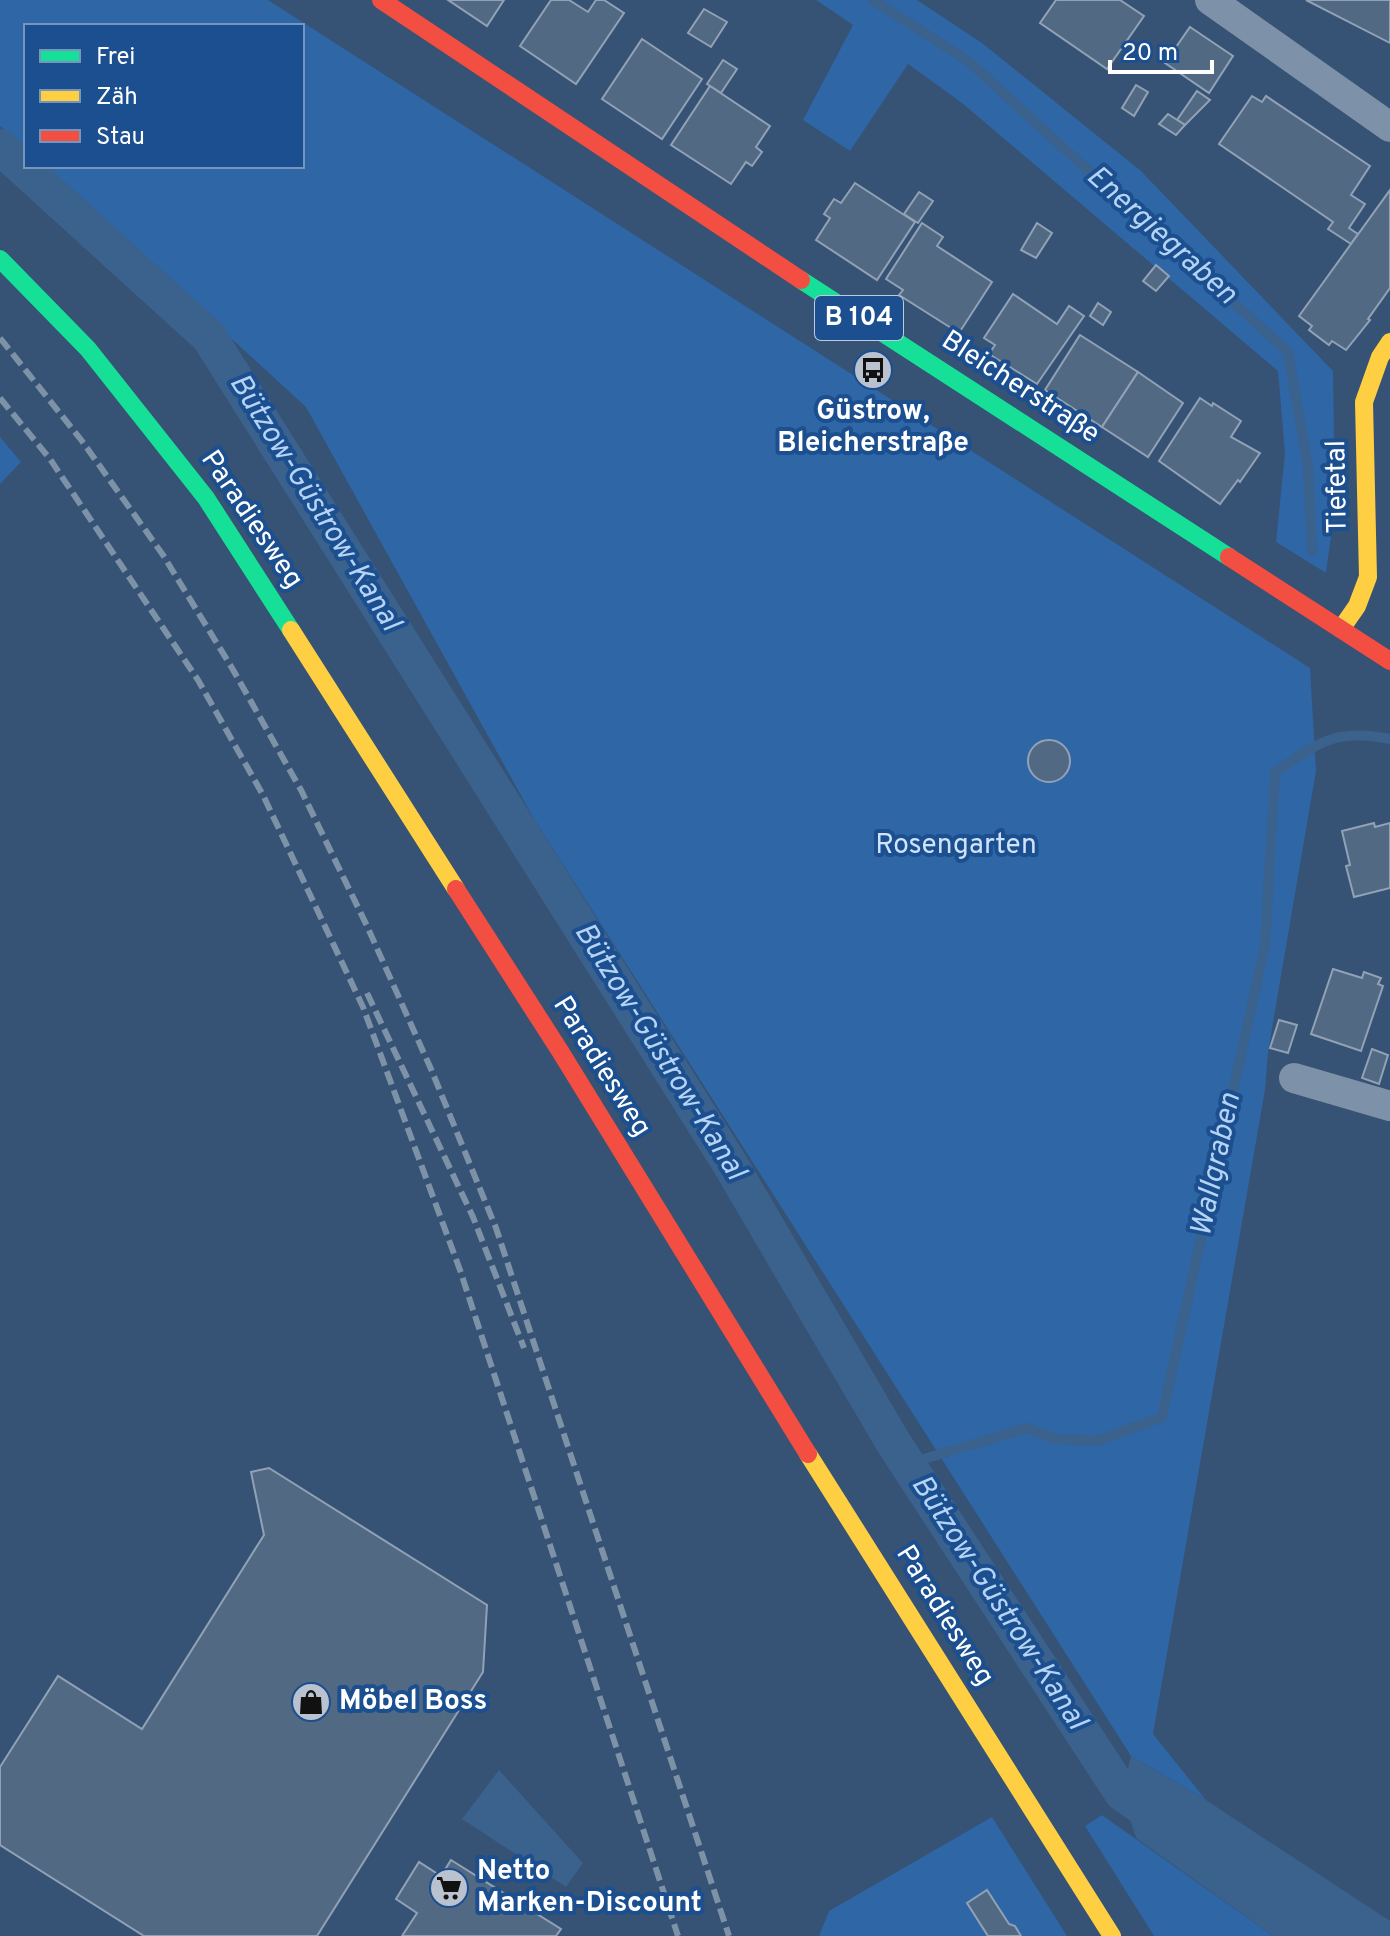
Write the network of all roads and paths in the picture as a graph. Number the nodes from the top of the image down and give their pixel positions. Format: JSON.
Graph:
{"nodes":[{"id":1,"x":381,"y":0,"type":"edge"},
{"id":2,"x":1210,"y":0,"type":"edge"},
{"id":3,"x":1390,"y":127,"type":"edge"},
{"id":4,"x":0,"y":259,"type":"edge"},
{"id":5,"x":1390,"y":342,"type":"edge"},
{"id":6,"x":1341,"y":629,"type":"junction"},
{"id":7,"x":1390,"y":661,"type":"edge"},
{"id":8,"x":1294,"y":1078,"type":"dead end"},
{"id":9,"x":1390,"y":1106,"type":"edge"},
{"id":10,"x":1112,"y":1936,"type":"edge"}],
"edges":[{"from":1,"to":6,"type":"street","name":"Bleicherstraße","number":"B 104"},
{"from":2,"to":3,"type":"street"},
{"from":4,"to":10,"type":"street","name":"Paradiesweg"},
{"from":5,"to":6,"type":"street","name":"Tiefetal"},
{"from":6,"to":7,"type":"street","name":"Bleicherstraße","number":"B 104"},
{"from":8,"to":9,"type":"street"}]}
